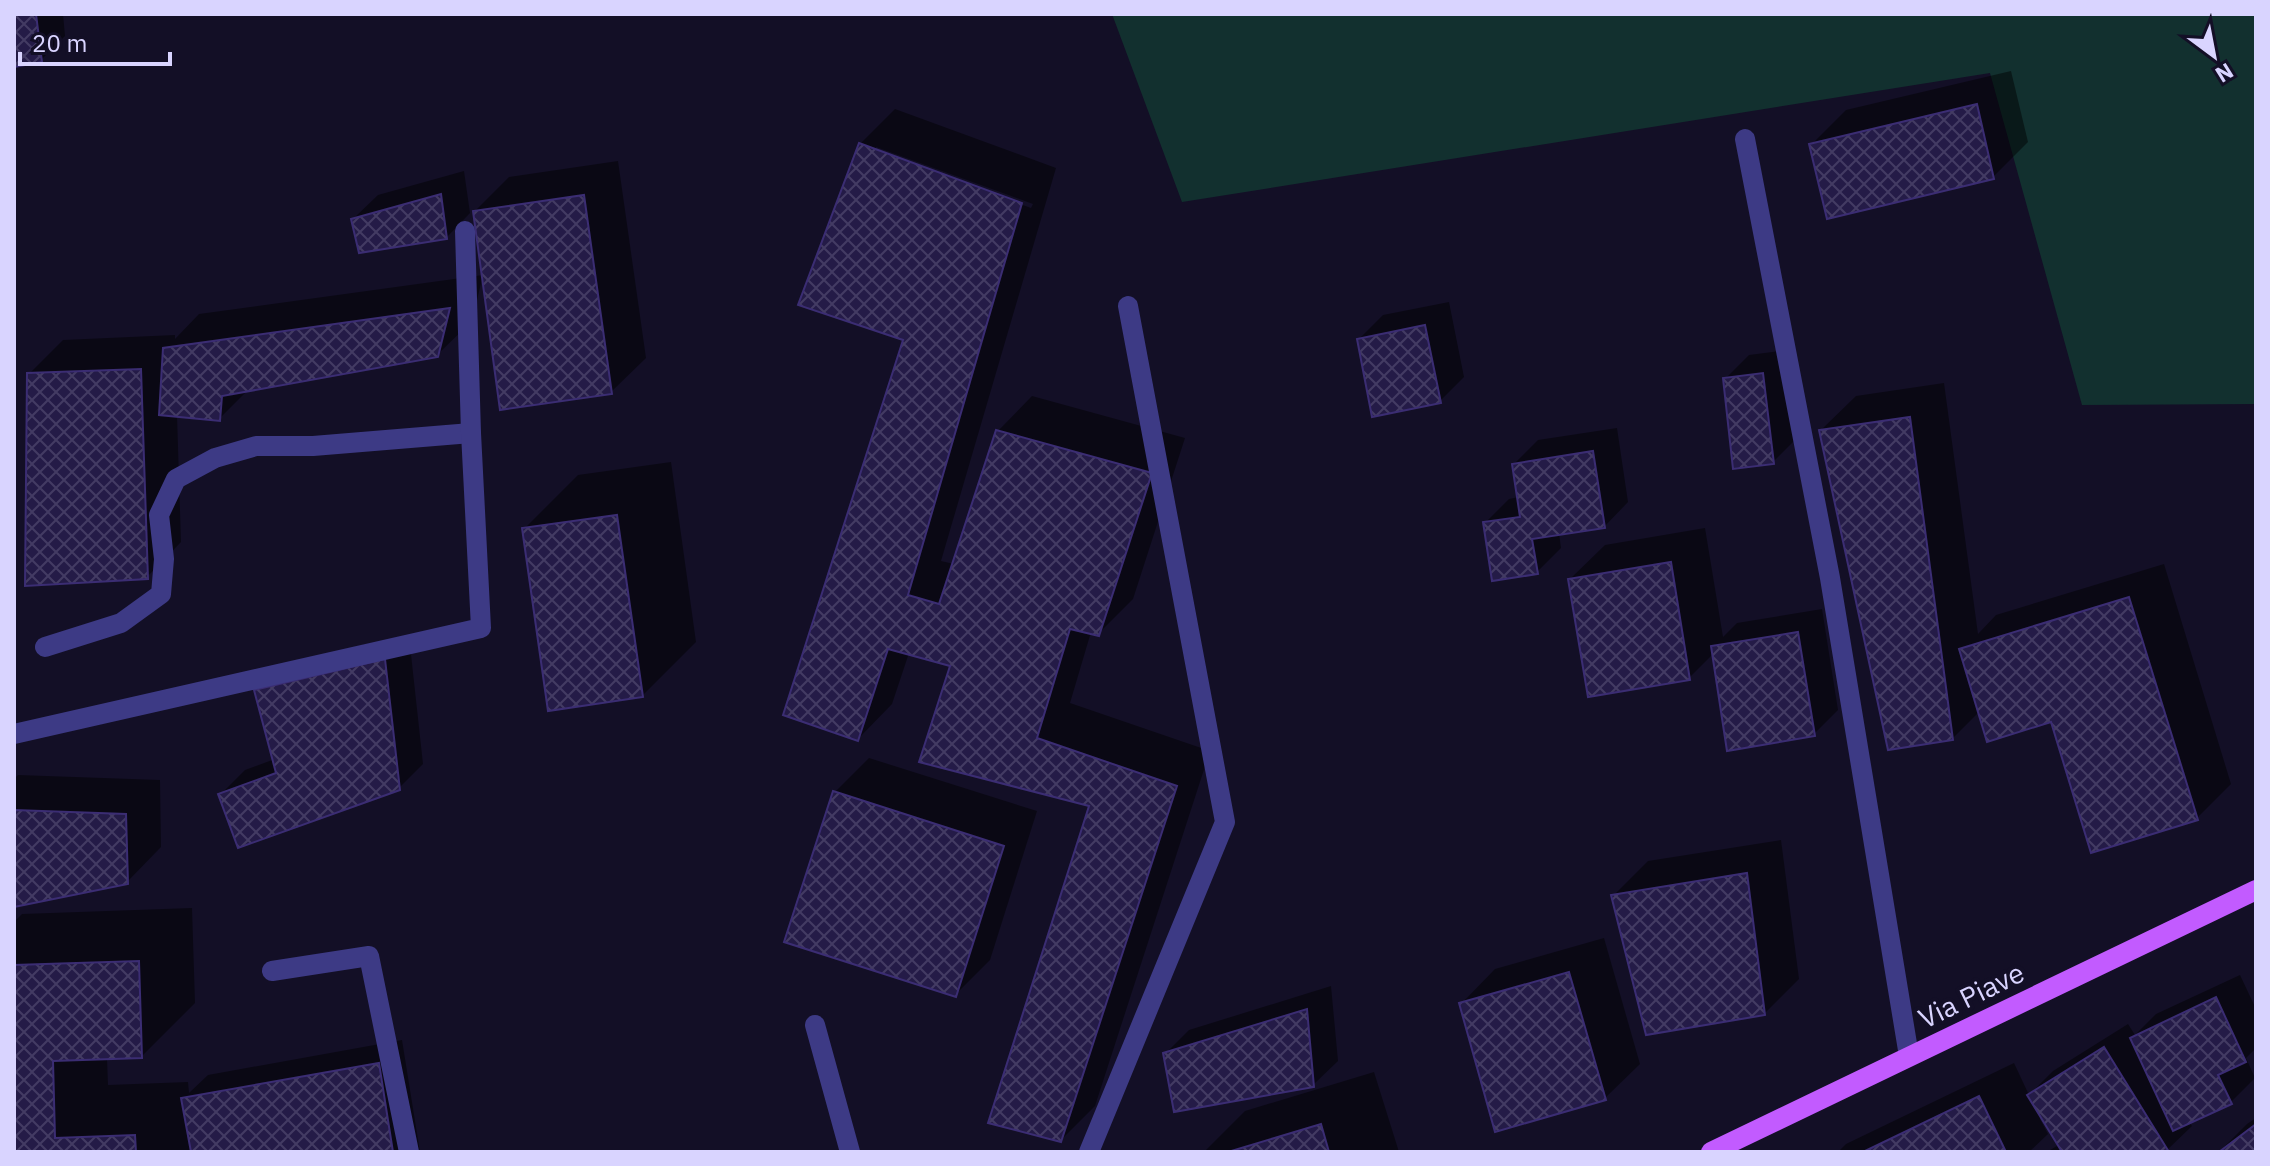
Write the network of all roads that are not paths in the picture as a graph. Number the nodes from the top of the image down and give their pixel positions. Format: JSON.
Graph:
{"nodes":[{"id":1,"x":1745,"y":139,"type":"dead end"},
{"id":2,"x":465,"y":231,"type":"dead end"},
{"id":3,"x":1128,"y":306,"type":"dead end"},
{"id":4,"x":471,"y":433,"type":"junction"},
{"id":5,"x":45,"y":647,"type":"dead end"},
{"id":6,"x":14,"y":734,"type":"edge"},
{"id":7,"x":2256,"y":890,"type":"edge"},
{"id":8,"x":272,"y":971,"type":"dead end"},
{"id":9,"x":815,"y":1025,"type":"dead end"},
{"id":10,"x":1909,"y":1056,"type":"junction"},
{"id":11,"x":409,"y":1152,"type":"edge"},
{"id":12,"x":850,"y":1152,"type":"edge"},
{"id":13,"x":1089,"y":1152,"type":"edge"},
{"id":14,"x":1711,"y":1152,"type":"edge"}],
"edges":[{"from":1,"to":10,"type":"lane"},
{"from":2,"to":4,"type":"lane"},
{"from":3,"to":13,"type":"lane"},
{"from":4,"to":5,"type":"lane"},
{"from":4,"to":6,"type":"lane"},
{"from":7,"to":10,"type":"main road","name":"Via Piave"},
{"from":8,"to":11,"type":"lane"},
{"from":9,"to":12,"type":"lane"},
{"from":10,"to":14,"type":"main road","name":"Via Piave"}]}
